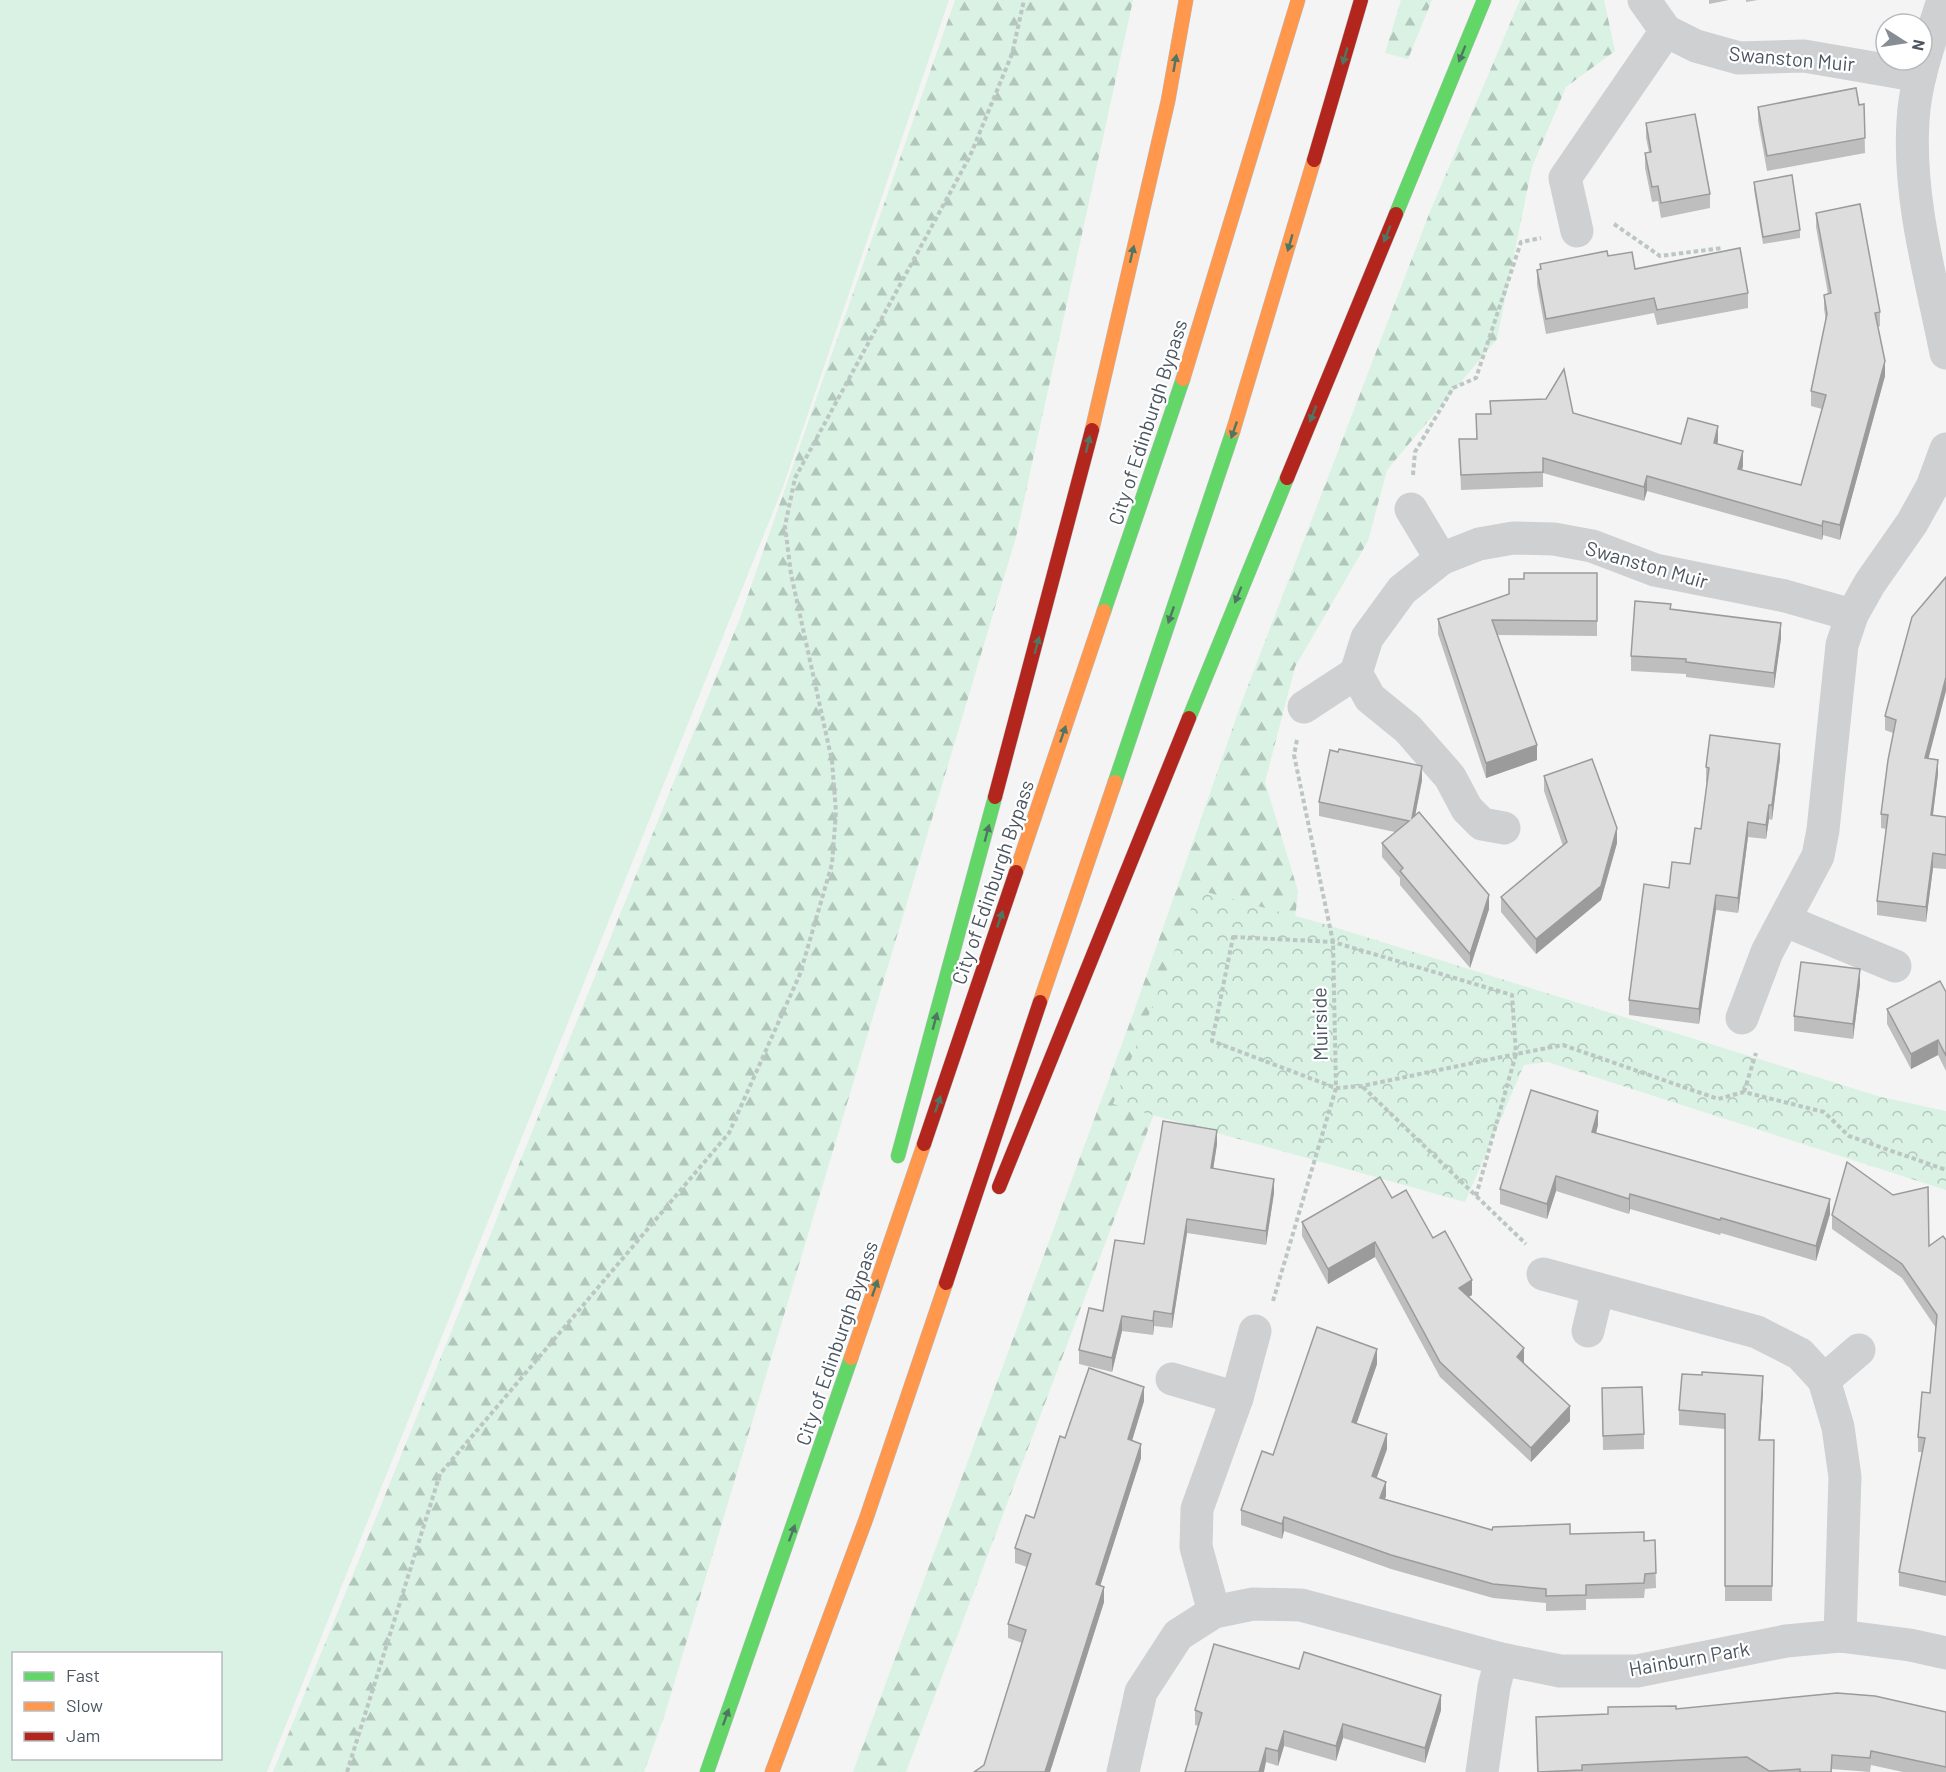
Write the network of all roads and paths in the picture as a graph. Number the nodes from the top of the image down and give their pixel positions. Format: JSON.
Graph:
{"nodes":[{"id":1,"x":1024,"y":0,"type":"edge"},
{"id":2,"x":1186,"y":0,"type":"edge"},
{"id":3,"x":1298,"y":0,"type":"edge"},
{"id":4,"x":1361,"y":0,"type":"edge"},
{"id":5,"x":1484,"y":0,"type":"edge"},
{"id":6,"x":1644,"y":0,"type":"edge"},
{"id":7,"x":1943,"y":0,"type":"edge"},
{"id":8,"x":1666,"y":31,"type":"junction"},
{"id":9,"x":1920,"y":76,"type":"junction"},
{"id":10,"x":1577,"y":231,"type":"junction"},
{"id":11,"x":1722,"y":248,"type":"dead end"},
{"id":12,"x":1946,"y":353,"type":"edge"},
{"id":13,"x":1946,"y":449,"type":"edge"},
{"id":14,"x":1410,"y":509,"type":"joint"},
{"id":15,"x":1441,"y":559,"type":"junction"},
{"id":16,"x":1852,"y":615,"type":"junction"},
{"id":17,"x":1356,"y":673,"type":"junction"},
{"id":18,"x":1304,"y":707,"type":"joint"},
{"id":19,"x":1503,"y":828,"type":"dead end"},
{"id":20,"x":1786,"y":921,"type":"junction"},
{"id":21,"x":1333,"y":942,"type":"junction"},
{"id":22,"x":1895,"y":966,"type":"dead end"},
{"id":23,"x":1742,"y":1018,"type":"dead end"},
{"id":24,"x":1516,"y":1054,"type":"junction"},
{"id":25,"x":1362,"y":1086,"type":"junction"},
{"id":26,"x":1336,"y":1088,"type":"junction"},
{"id":27,"x":895,"y":1169,"type":"dead end"},
{"id":28,"x":1946,"y":1170,"type":"edge"},
{"id":29,"x":1476,"y":1196,"type":"junction"},
{"id":30,"x":995,"y":1199,"type":"dead end"},
{"id":31,"x":869,"y":1261,"type":"dead end"},
{"id":32,"x":1543,"y":1274,"type":"joint"},
{"id":33,"x":964,"y":1276,"type":"dead end"},
{"id":34,"x":1598,"y":1289,"type":"junction"},
{"id":35,"x":1255,"y":1331,"type":"joint"},
{"id":36,"x":1588,"y":1331,"type":"dead end"},
{"id":37,"x":1859,"y":1350,"type":"dead end"},
{"id":38,"x":1172,"y":1379,"type":"dead end"},
{"id":39,"x":1824,"y":1380,"type":"junction"},
{"id":40,"x":1237,"y":1398,"type":"junction"},
{"id":41,"x":802,"y":1503,"type":"junction"},
{"id":42,"x":866,"y":1519,"type":"junction"},
{"id":43,"x":1214,"y":1612,"type":"junction"},
{"id":44,"x":1840,"y":1636,"type":"junction"},
{"id":45,"x":1946,"y":1653,"type":"edge"},
{"id":46,"x":1502,"y":1659,"type":"junction"},
{"id":47,"x":347,"y":1772,"type":"edge"},
{"id":48,"x":707,"y":1772,"type":"edge"},
{"id":49,"x":772,"y":1772,"type":"edge"},
{"id":50,"x":1123,"y":1772,"type":"edge"},
{"id":51,"x":1482,"y":1772,"type":"edge"}],
"edges":[{"from":1,"to":47,"type":"path"},
{"from":27,"to":2,"type":"highway","one_way":true},
{"from":41,"to":3,"type":"highway","name":"City of Edinburgh Bypass","one_way":true},
{"from":4,"to":42,"type":"highway","one_way":true},
{"from":5,"to":30,"type":"highway","one_way":true},
{"from":6,"to":8,"type":"street","name":"Swanston Muir"},
{"from":7,"to":9,"type":"street"},
{"from":8,"to":9,"type":"street","name":"Swanston Muir"},
{"from":8,"to":10,"type":"street"},
{"from":9,"to":12,"type":"street"},
{"from":10,"to":11,"type":"path"},
{"from":10,"to":14,"type":"path"},
{"from":13,"to":16,"type":"street"},
{"from":14,"to":15,"type":"street"},
{"from":15,"to":16,"type":"street","name":"Swanston Muir"},
{"from":15,"to":17,"type":"street","name":"Swanston Muir"},
{"from":16,"to":20,"type":"street"},
{"from":17,"to":18,"type":"street"},
{"from":17,"to":19,"type":"street"},
{"from":18,"to":21,"type":"path","name":"Muirside"},
{"from":20,"to":22,"type":"street"},
{"from":20,"to":23,"type":"street"},
{"from":21,"to":24,"type":"path"},
{"from":21,"to":26,"type":"path","name":"Muirside"},
{"from":21,"to":26,"type":"path"},
{"from":24,"to":25,"type":"path"},
{"from":24,"to":28,"type":"path"},
{"from":24,"to":29,"type":"path"},
{"from":25,"to":26,"type":"path"},
{"from":25,"to":29,"type":"path"},
{"from":26,"to":35,"type":"path","name":"Muirside"},
{"from":29,"to":32,"type":"path"},
{"from":31,"to":41,"type":"highway"},
{"from":32,"to":34,"type":"street"},
{"from":33,"to":42,"type":"highway"},
{"from":34,"to":36,"type":"street"},
{"from":34,"to":39,"type":"street"},
{"from":35,"to":40,"type":"street"},
{"from":37,"to":39,"type":"street"},
{"from":38,"to":40,"type":"street"},
{"from":39,"to":44,"type":"street"},
{"from":40,"to":43,"type":"street"},
{"from":48,"to":41,"type":"highway","name":"City of Edinburgh Bypass","one_way":true},
{"from":42,"to":49,"type":"highway"},
{"from":43,"to":46,"type":"street","name":"Hainburn Park"},
{"from":43,"to":50,"type":"street","name":"Hainburn Park"},
{"from":44,"to":45,"type":"street","name":"Hainburn Park"},
{"from":44,"to":46,"type":"street","name":"Hainburn Park"},
{"from":46,"to":51,"type":"street"}]}
